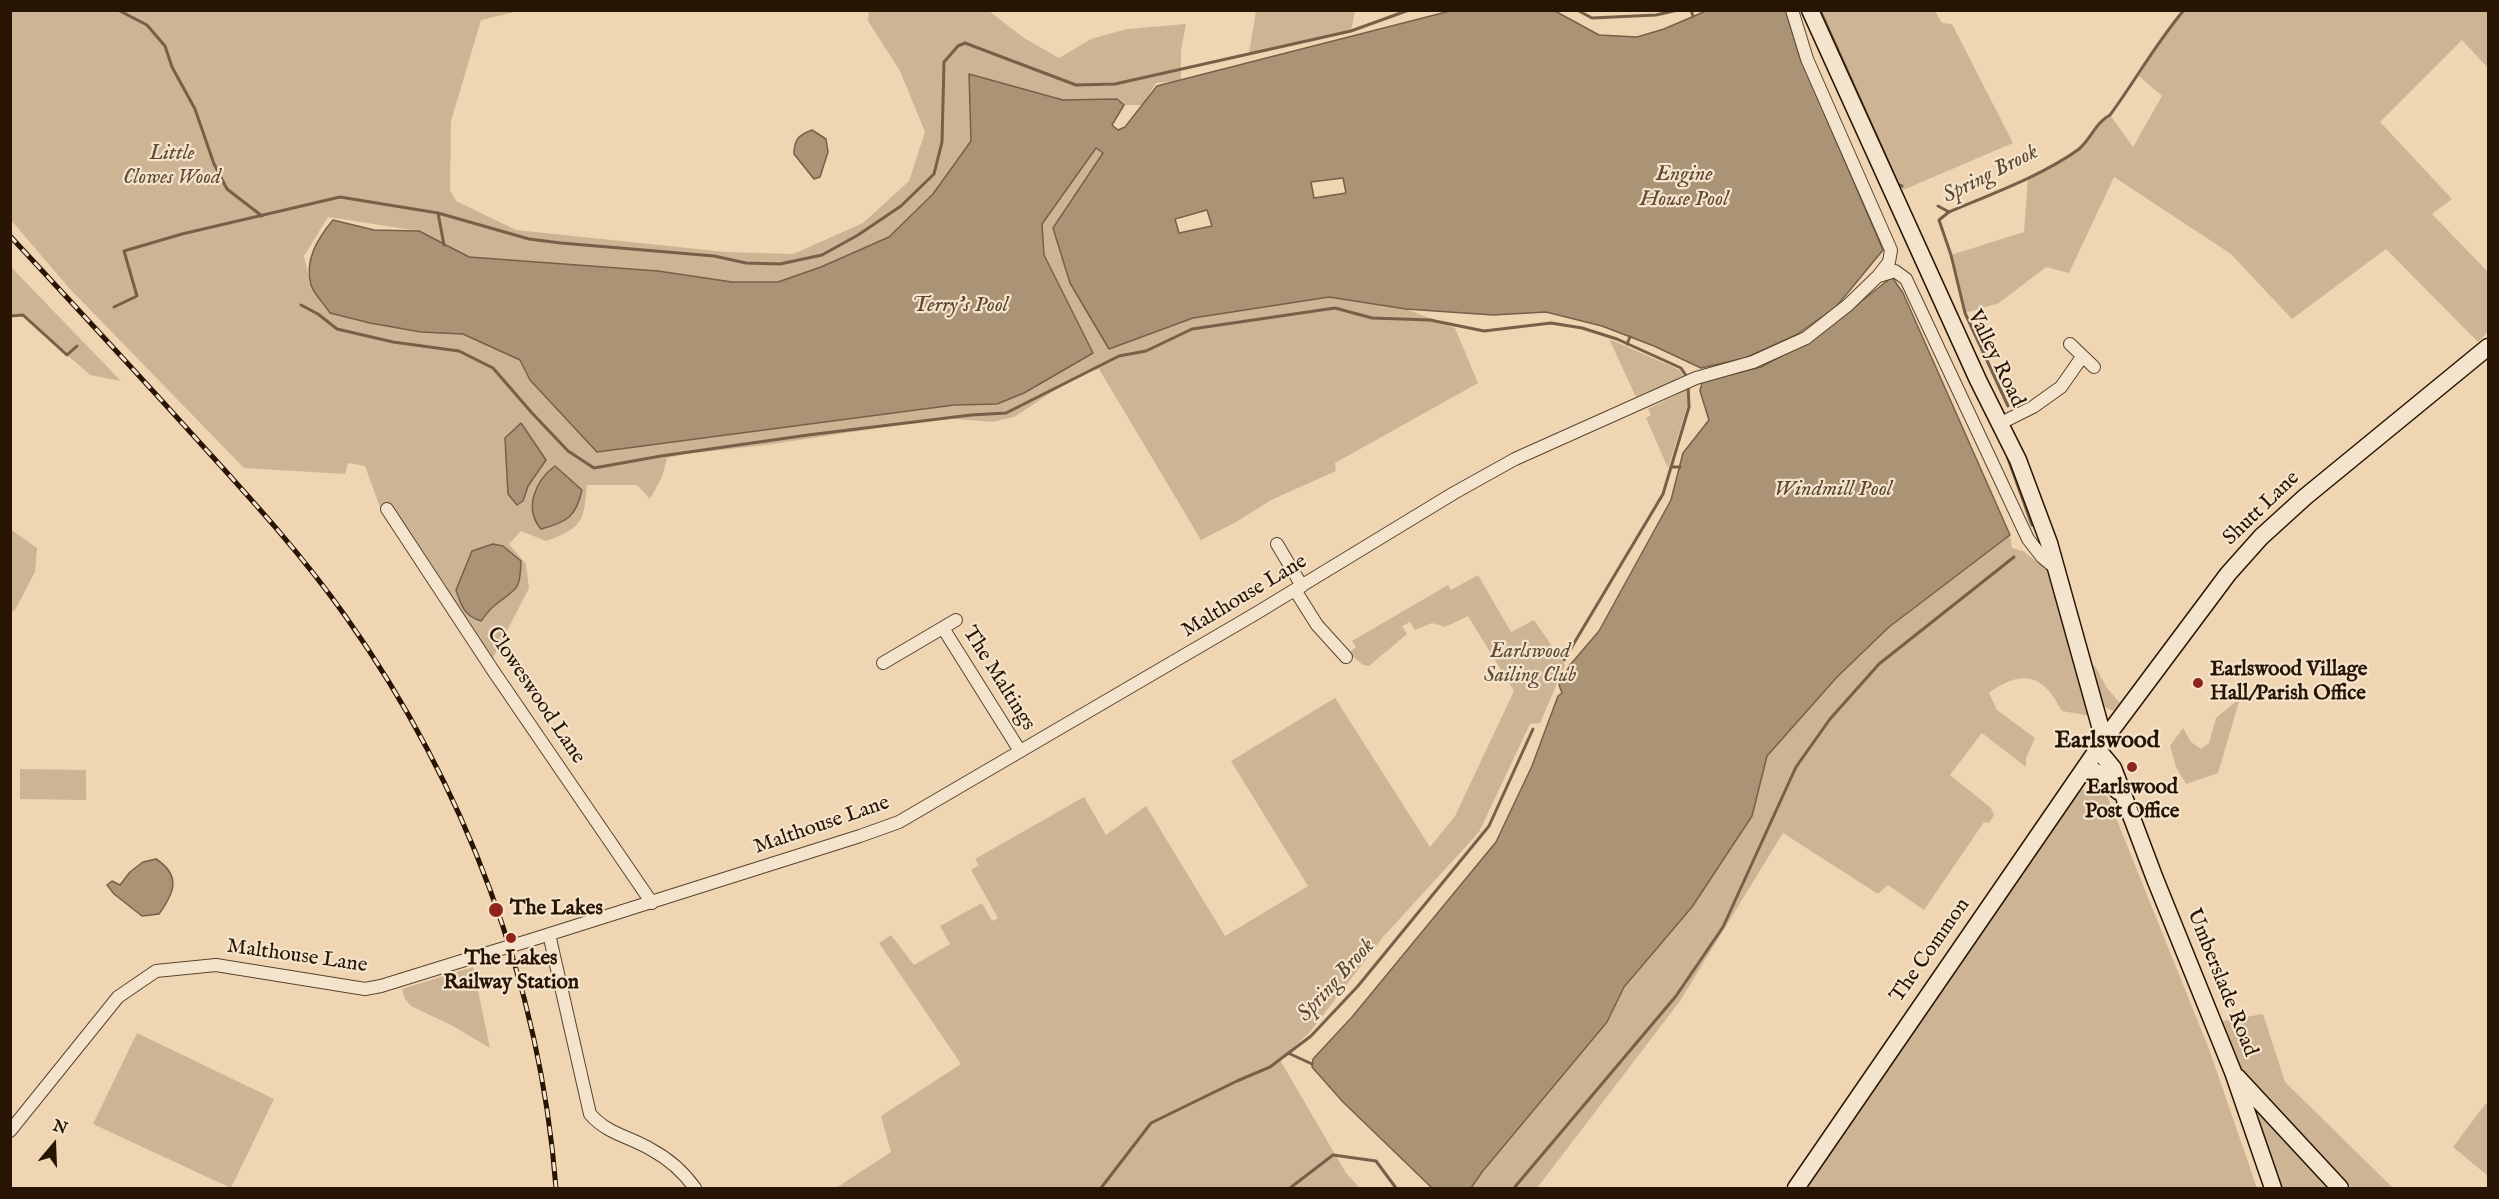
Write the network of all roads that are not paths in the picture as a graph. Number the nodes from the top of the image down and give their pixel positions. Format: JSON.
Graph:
{"nodes":[{"id":1,"x":1792,"y":10,"type":"edge"},
{"id":2,"x":1810,"y":10,"type":"edge"},
{"id":3,"x":1878,"y":276,"type":"junction"},
{"id":4,"x":2070,"y":344,"type":"dead end"},
{"id":5,"x":2488,"y":347,"type":"edge"},
{"id":6,"x":2082,"y":357,"type":"junction"},
{"id":7,"x":2094,"y":367,"type":"dead end"},
{"id":8,"x":2001,"y":423,"type":"junction"},
{"id":9,"x":387,"y":509,"type":"dead end"},
{"id":10,"x":1277,"y":544,"type":"dead end"},
{"id":11,"x":2055,"y":567,"type":"junction"},
{"id":12,"x":1298,"y":588,"type":"junction"},
{"id":13,"x":956,"y":620,"type":"dead end"},
{"id":14,"x":943,"y":628,"type":"junction"},
{"id":15,"x":1346,"y":657,"type":"dead end"},
{"id":16,"x":883,"y":663,"type":"dead end"},
{"id":17,"x":2101,"y":745,"type":"junction"},
{"id":18,"x":1020,"y":751,"type":"junction"},
{"id":19,"x":2086,"y":766,"type":"junction"},
{"id":20,"x":2123,"y":796,"type":"junction"},
{"id":21,"x":652,"y":903,"type":"junction"},
{"id":22,"x":549,"y":934,"type":"junction"},
{"id":23,"x":2233,"y":1072,"type":"junction"},
{"id":24,"x":10,"y":1131,"type":"edge"},
{"id":25,"x":695,"y":1188,"type":"edge"},
{"id":26,"x":1797,"y":1188,"type":"edge"},
{"id":27,"x":2273,"y":1188,"type":"edge"},
{"id":28,"x":2340,"y":1188,"type":"edge"}],
"edges":[{"from":1,"to":3,"type":"street"},
{"from":2,"to":8,"type":"street","name":"Valley Road"},
{"from":3,"to":11,"type":"street"},
{"from":3,"to":12,"type":"street","name":"Malthouse Lane"},
{"from":4,"to":6,"type":"street"},
{"from":5,"to":17,"type":"street","name":"Shutt Lane"},
{"from":6,"to":7,"type":"street"},
{"from":6,"to":8,"type":"street"},
{"from":8,"to":11,"type":"street","name":"Valley Road"},
{"from":9,"to":21,"type":"street","name":"Cloweswood Lane"},
{"from":10,"to":12,"type":"street"},
{"from":11,"to":17,"type":"street","name":"Valley Road"},
{"from":12,"to":15,"type":"street"},
{"from":12,"to":18,"type":"street","name":"Malthouse Lane"},
{"from":13,"to":14,"type":"street","name":"The Maltings"},
{"from":14,"to":16,"type":"street","name":"The Maltings"},
{"from":14,"to":18,"type":"street","name":"The Maltings"},
{"from":17,"to":19,"type":"street","name":"The Common"},
{"from":17,"to":20,"type":"street","name":"Umberslade Road"},
{"from":18,"to":21,"type":"street","name":"Malthouse Lane"},
{"from":19,"to":20,"type":"street","name":"Umberslade Road"},
{"from":19,"to":26,"type":"street","name":"The Common"},
{"from":20,"to":23,"type":"street","name":"Umberslade Road"},
{"from":21,"to":22,"type":"street","name":"Malthouse Lane"},
{"from":22,"to":24,"type":"street","name":"Malthouse Lane","bridge":true},
{"from":22,"to":25,"type":"street"},
{"from":23,"to":27,"type":"street","name":"Umberslade Road"},
{"from":23,"to":28,"type":"street"}]}
